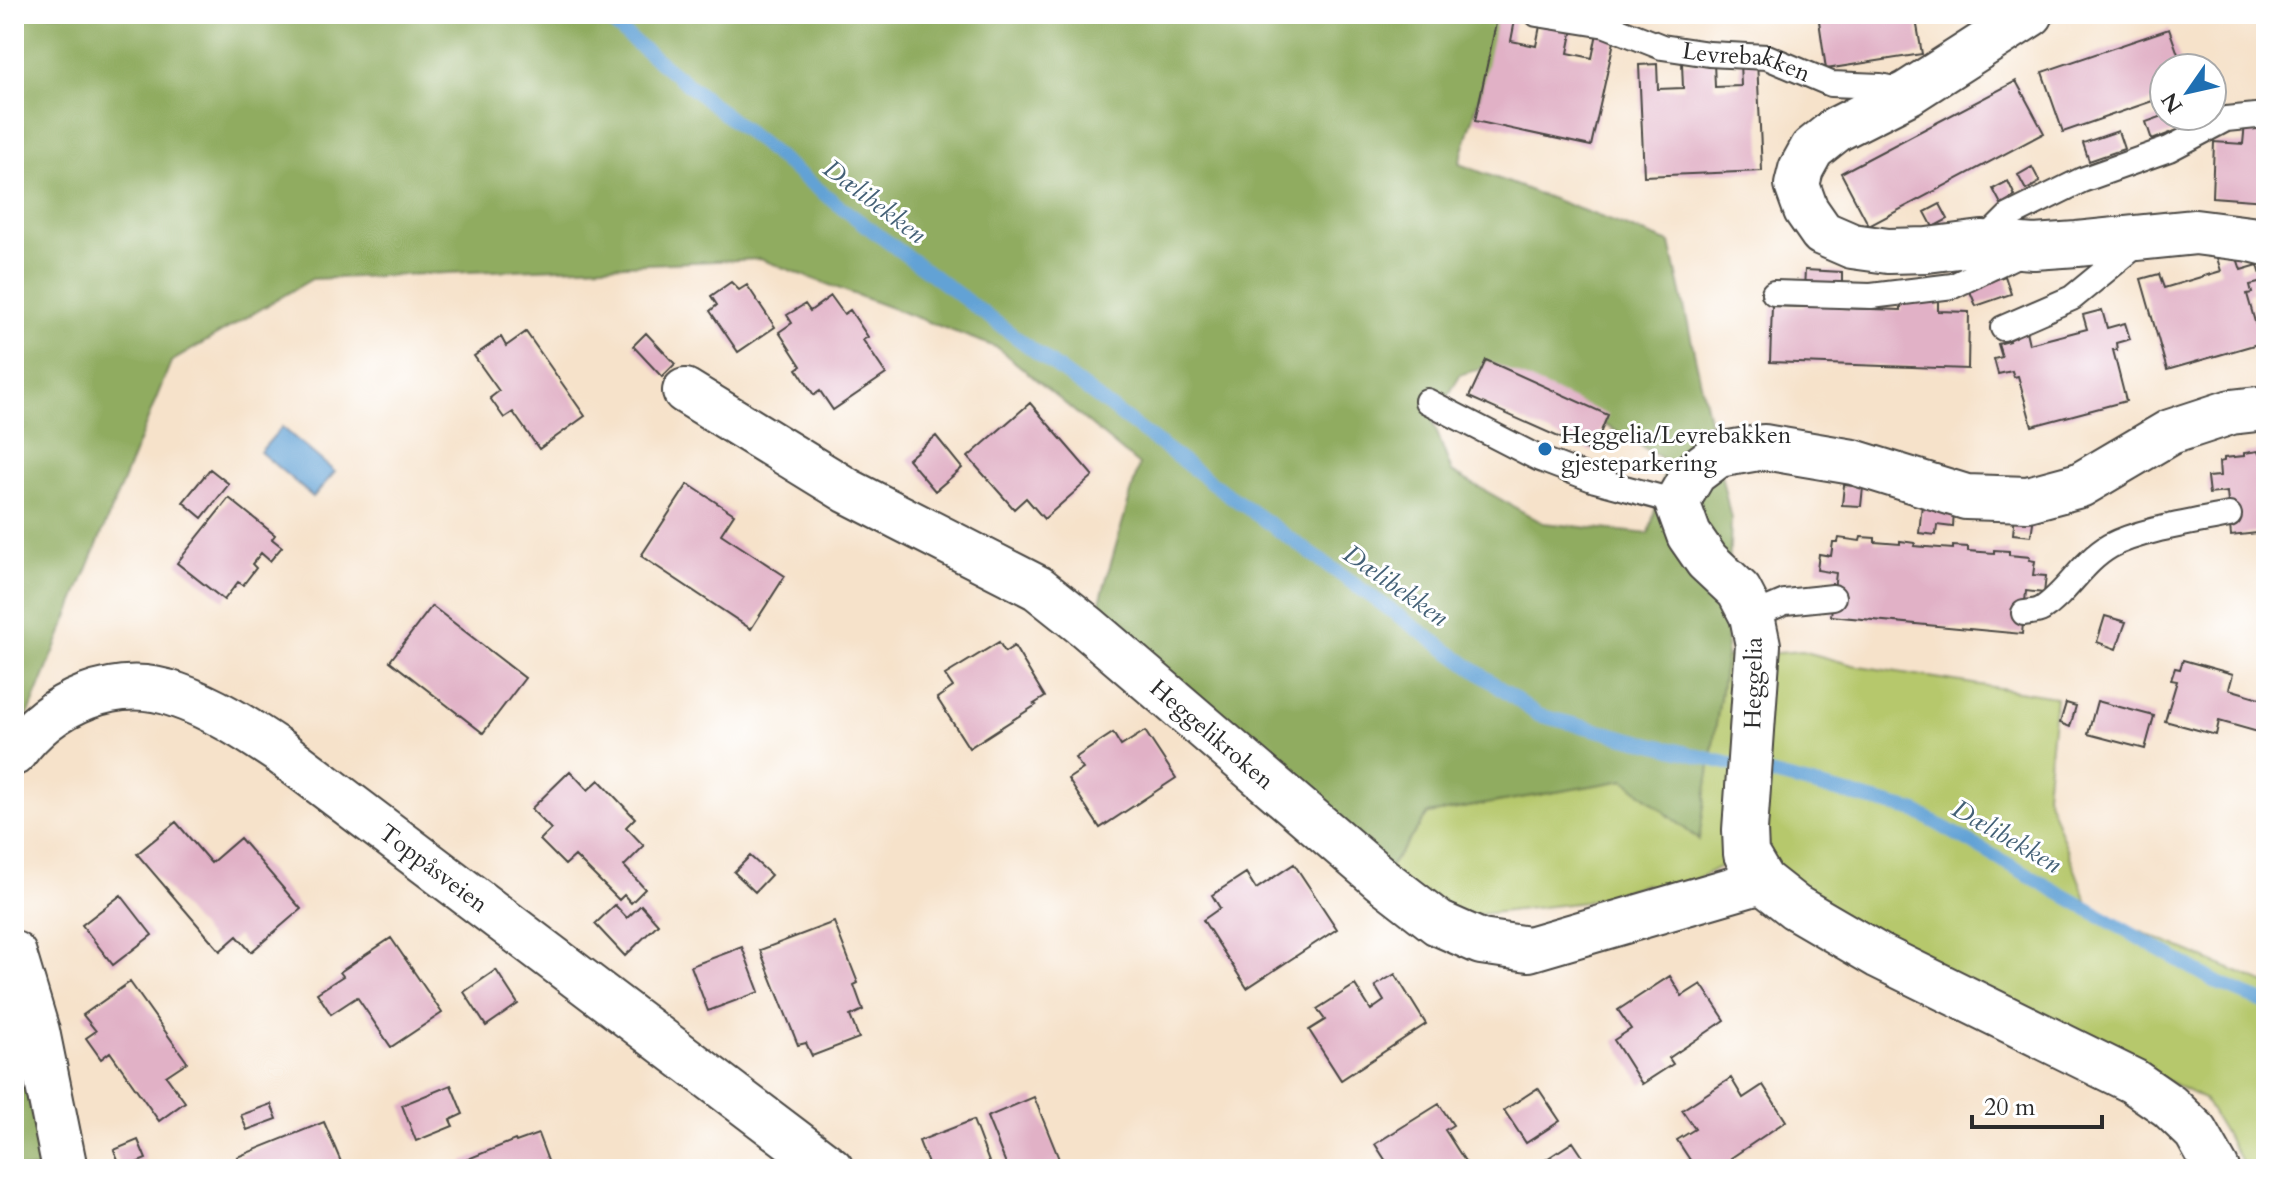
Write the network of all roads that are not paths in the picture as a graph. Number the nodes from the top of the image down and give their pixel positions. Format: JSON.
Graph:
{"nodes":[{"id":1,"x":1537,"y":14,"type":"edge"},
{"id":2,"x":2031,"y":14,"type":"edge"},
{"id":3,"x":1908,"y":93,"type":"junction"},
{"id":4,"x":2266,"y":115,"type":"edge"},
{"id":5,"x":2147,"y":236,"type":"junction"},
{"id":6,"x":1982,"y":243,"type":"junction"},
{"id":7,"x":2266,"y":243,"type":"edge"},
{"id":8,"x":2034,"y":247,"type":"junction"},
{"id":9,"x":1774,"y":293,"type":"dead end"},
{"id":10,"x":2003,"y":328,"type":"dead end"},
{"id":11,"x":685,"y":391,"type":"dead end"},
{"id":12,"x":1427,"y":401,"type":"dead end"},
{"id":13,"x":2266,"y":408,"type":"edge"},
{"id":14,"x":1677,"y":502,"type":"junction"},
{"id":15,"x":2229,"y":515,"type":"dead end"},
{"id":16,"x":1833,"y":597,"type":"dead end"},
{"id":17,"x":2024,"y":613,"type":"dead end"},
{"id":18,"x":1755,"y":630,"type":"junction"},
{"id":19,"x":14,"y":753,"type":"edge"},
{"id":20,"x":1754,"y":867,"type":"junction"},
{"id":21,"x":14,"y":954,"type":"edge"},
{"id":22,"x":65,"y":1169,"type":"edge"},
{"id":23,"x":831,"y":1169,"type":"edge"},
{"id":24,"x":2217,"y":1169,"type":"edge"}],
"edges":[{"from":1,"to":3,"type":"lane","name":"Levrebakken"},
{"from":2,"to":3,"type":"street"},
{"from":3,"to":6,"type":"street"},
{"from":4,"to":6,"type":"lane"},
{"from":5,"to":7,"type":"street"},
{"from":5,"to":8,"type":"street"},
{"from":5,"to":10,"type":"lane"},
{"from":6,"to":8,"type":"street"},
{"from":8,"to":9,"type":"lane"},
{"from":11,"to":20,"type":"street","name":"Heggelikroken"},
{"from":12,"to":14,"type":"lane"},
{"from":13,"to":14,"type":"street"},
{"from":14,"to":18,"type":"street","name":"Heggelia"},
{"from":15,"to":17,"type":"lane"},
{"from":16,"to":18,"type":"lane"},
{"from":18,"to":20,"type":"street","name":"Heggelia"},
{"from":19,"to":23,"type":"street","name":"Toppåsveien"},
{"from":20,"to":24,"type":"street"},
{"from":21,"to":22,"type":"street"}]}
